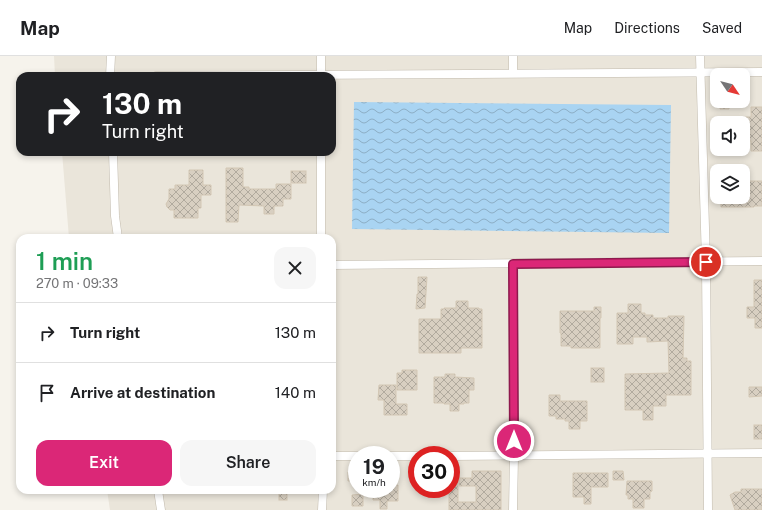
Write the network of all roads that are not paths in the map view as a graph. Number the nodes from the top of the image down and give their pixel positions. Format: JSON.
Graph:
{"nodes":[{"id":1,"x":110,"y":56,"type":"edge"},
{"id":2,"x":321,"y":56,"type":"edge"},
{"id":3,"x":513,"y":56,"type":"edge"},
{"id":4,"x":700,"y":56,"type":"edge"},
{"id":5,"x":110,"y":72,"type":"edge"},
{"id":6,"x":320,"y":72,"type":"edge"},
{"id":7,"x":700,"y":72,"type":"junction"},
{"id":8,"x":762,"y":72,"type":"edge"},
{"id":9,"x":513,"y":73,"type":"junction"},
{"id":10,"x":336,"y":75,"type":"edge"},
{"id":11,"x":113,"y":156,"type":"edge"},
{"id":12,"x":321,"y":156,"type":"edge"},
{"id":13,"x":117,"y":234,"type":"edge"},
{"id":14,"x":322,"y":234,"type":"edge"},
{"id":15,"x":706,"y":262,"type":"junction"},
{"id":16,"x":762,"y":262,"type":"edge"},
{"id":17,"x":513,"y":264,"type":"junction"},
{"id":18,"x":336,"y":265,"type":"edge"},
{"id":19,"x":762,"y":453,"type":"edge"},
{"id":20,"x":707,"y":454,"type":"junction"},
{"id":21,"x":336,"y":456,"type":"edge"},
{"id":22,"x":348,"y":456,"type":"edge"},
{"id":23,"x":460,"y":456,"type":"edge"},
{"id":24,"x":514,"y":456,"type":"junction"},
{"id":25,"x":159,"y":494,"type":"edge"},
{"id":26,"x":323,"y":494,"type":"edge"},
{"id":27,"x":161,"y":510,"type":"edge"},
{"id":28,"x":322,"y":510,"type":"edge"},
{"id":29,"x":514,"y":510,"type":"edge"},
{"id":30,"x":708,"y":510,"type":"edge"}],
"edges":[{"from":1,"to":5,"type":"street"},
{"from":2,"to":6,"type":"street"},
{"from":3,"to":9,"type":"street"},
{"from":4,"to":7,"type":"street"},
{"from":7,"to":8,"type":"street"},
{"from":7,"to":9,"type":"street"},
{"from":7,"to":15,"type":"street"},
{"from":9,"to":10,"type":"street"},
{"from":11,"to":13,"type":"street"},
{"from":12,"to":14,"type":"street"},
{"from":15,"to":16,"type":"street"},
{"from":15,"to":17,"type":"street"},
{"from":15,"to":20,"type":"street"},
{"from":17,"to":18,"type":"street"},
{"from":17,"to":24,"type":"street"},
{"from":19,"to":20,"type":"street"},
{"from":20,"to":24,"type":"street"},
{"from":20,"to":30,"type":"street"},
{"from":21,"to":22,"type":"street"},
{"from":23,"to":24,"type":"street"},
{"from":24,"to":29,"type":"street"},
{"from":25,"to":27,"type":"street"},
{"from":26,"to":28,"type":"street"}]}
